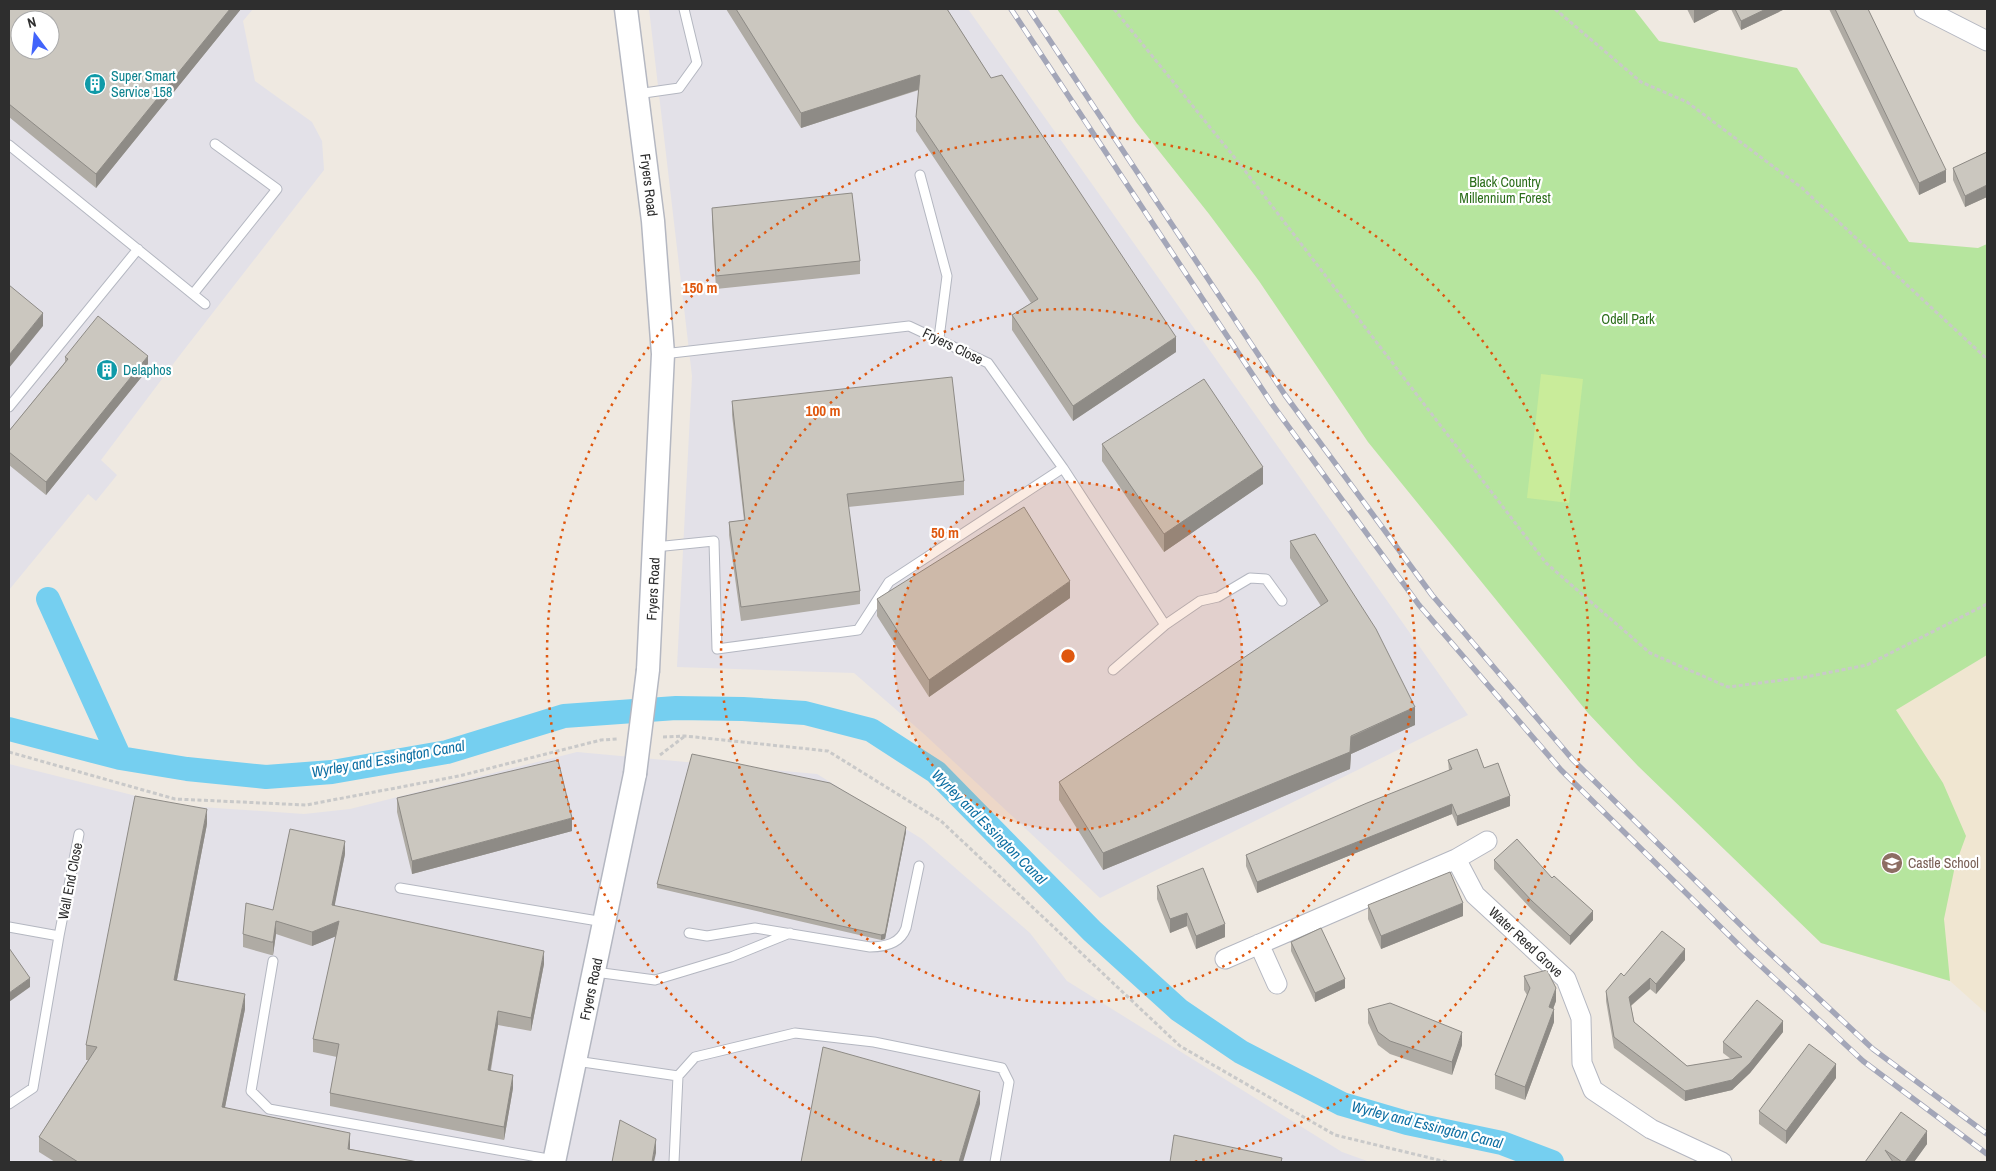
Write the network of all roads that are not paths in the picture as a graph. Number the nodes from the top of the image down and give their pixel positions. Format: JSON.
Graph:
{"nodes":[{"id":1,"x":626,"y":9,"type":"edge"},
{"id":2,"x":684,"y":9,"type":"edge"},
{"id":3,"x":1924,"y":9,"type":"edge"},
{"id":4,"x":1987,"y":41,"type":"edge"},
{"id":5,"x":637,"y":94,"type":"junction"},
{"id":6,"x":215,"y":144,"type":"dead end"},
{"id":7,"x":9,"y":145,"type":"edge"},
{"id":8,"x":920,"y":175,"type":"dead end"},
{"id":9,"x":138,"y":249,"type":"junction"},
{"id":10,"x":193,"y":294,"type":"junction"},
{"id":11,"x":205,"y":304,"type":"dead end"},
{"id":12,"x":939,"y":338,"type":"junction"},
{"id":13,"x":663,"y":354,"type":"junction"},
{"id":14,"x":9,"y":407,"type":"edge"},
{"id":15,"x":1063,"y":468,"type":"junction"},
{"id":16,"x":655,"y":547,"type":"junction"},
{"id":17,"x":1282,"y":601,"type":"dead end"},
{"id":18,"x":1165,"y":625,"type":"junction"},
{"id":19,"x":1113,"y":670,"type":"dead end"},
{"id":20,"x":79,"y":834,"type":"dead end"},
{"id":21,"x":1487,"y":841,"type":"dead end"},
{"id":22,"x":1456,"y":859,"type":"junction"},
{"id":23,"x":919,"y":866,"type":"dead end"},
{"id":24,"x":400,"y":888,"type":"dead end"},
{"id":25,"x":604,"y":922,"type":"junction"},
{"id":26,"x":9,"y":927,"type":"edge"},
{"id":27,"x":689,"y":933,"type":"dead end"},
{"id":28,"x":790,"y":933,"type":"junction"},
{"id":29,"x":59,"y":936,"type":"junction"},
{"id":30,"x":1260,"y":944,"type":"junction"},
{"id":31,"x":1226,"y":959,"type":"dead end"},
{"id":32,"x":273,"y":961,"type":"dead end"},
{"id":33,"x":594,"y":972,"type":"junction"},
{"id":34,"x":1277,"y":984,"type":"dead end"},
{"id":35,"x":576,"y":1061,"type":"junction"},
{"id":36,"x":678,"y":1076,"type":"junction"},
{"id":37,"x":9,"y":1104,"type":"edge"},
{"id":38,"x":554,"y":1161,"type":"edge"},
{"id":39,"x":674,"y":1162,"type":"edge"},
{"id":40,"x":995,"y":1162,"type":"edge"},
{"id":41,"x":1722,"y":1162,"type":"edge"}],
"edges":[{"from":1,"to":5,"type":"street","name":"Fryers Road"},
{"from":2,"to":5,"type":"lane"},
{"from":3,"to":4,"type":"street"},
{"from":5,"to":13,"type":"street","name":"Fryers Road"},
{"from":6,"to":10,"type":"lane"},
{"from":7,"to":9,"type":"lane"},
{"from":8,"to":12,"type":"lane"},
{"from":9,"to":10,"type":"lane"},
{"from":9,"to":14,"type":"lane"},
{"from":10,"to":11,"type":"lane"},
{"from":12,"to":13,"type":"lane","name":"Fryers Close"},
{"from":12,"to":15,"type":"lane","name":"Fryers Close"},
{"from":13,"to":16,"type":"street","name":"Fryers Road"},
{"from":15,"to":16,"type":"lane"},
{"from":15,"to":18,"type":"lane","name":"Fryers Close"},
{"from":16,"to":25,"type":"street","name":"Fryers Road","bridge":true},
{"from":17,"to":18,"type":"lane"},
{"from":18,"to":19,"type":"lane"},
{"from":20,"to":29,"type":"lane","name":"Wall End Close"},
{"from":21,"to":22,"type":"street"},
{"from":22,"to":30,"type":"street"},
{"from":22,"to":41,"type":"street","name":"Water Reed Grove"},
{"from":23,"to":28,"type":"lane"},
{"from":24,"to":25,"type":"lane"},
{"from":25,"to":33,"type":"street","name":"Fryers Road"},
{"from":26,"to":29,"type":"lane","name":"Wall End Close"},
{"from":27,"to":28,"type":"lane"},
{"from":28,"to":33,"type":"lane"},
{"from":29,"to":37,"type":"lane"},
{"from":30,"to":31,"type":"street"},
{"from":30,"to":34,"type":"street"},
{"from":32,"to":38,"type":"lane"},
{"from":33,"to":35,"type":"street","name":"Fryers Road"},
{"from":35,"to":36,"type":"lane"},
{"from":35,"to":38,"type":"street","name":"Fryers Road"},
{"from":36,"to":39,"type":"lane"},
{"from":36,"to":40,"type":"lane"}]}
